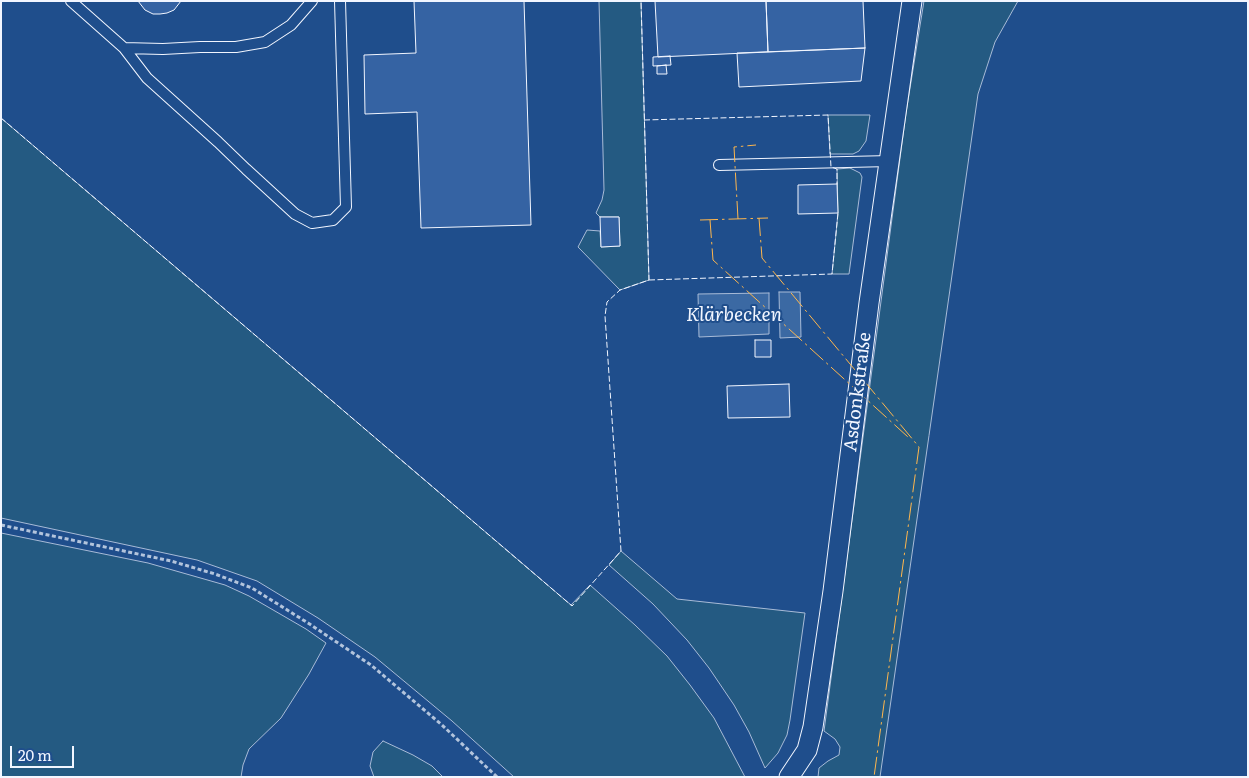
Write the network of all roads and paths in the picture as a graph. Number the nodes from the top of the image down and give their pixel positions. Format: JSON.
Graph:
{"nodes":[{"id":1,"x":71,"y":1,"type":"edge"},
{"id":2,"x":312,"y":1,"type":"edge"},
{"id":3,"x":340,"y":1,"type":"edge"},
{"id":4,"x":912,"y":1,"type":"edge"},
{"id":5,"x":124,"y":48,"type":"junction"},
{"id":6,"x":890,"y":161,"type":"junction"},
{"id":7,"x":719,"y":165,"type":"dead end"},
{"id":8,"x":1,"y":525,"type":"edge"},
{"id":9,"x":497,"y":777,"type":"edge"},
{"id":10,"x":789,"y":777,"type":"edge"}],
"edges":[{"from":1,"to":5,"type":"lane"},
{"from":2,"to":5,"type":"lane"},
{"from":3,"to":5,"type":"lane"},
{"from":4,"to":6,"type":"street","name":"Asdonkstraße"},
{"from":6,"to":7,"type":"lane"},
{"from":6,"to":10,"type":"street","name":"Asdonkstraße"},
{"from":8,"to":9,"type":"path"}]}
